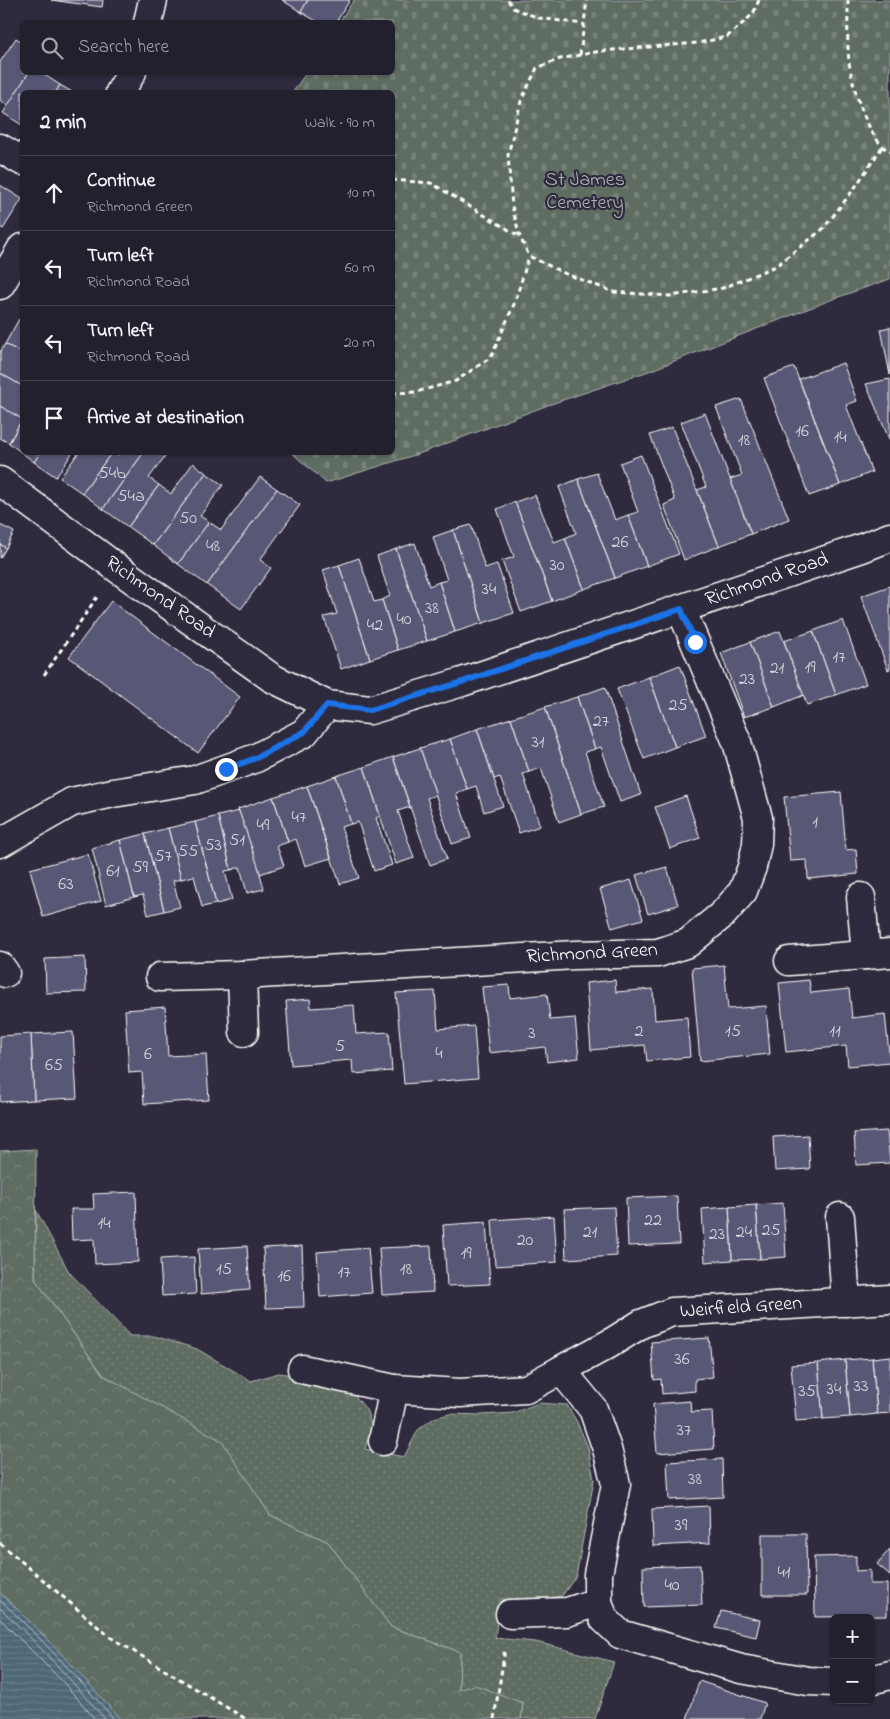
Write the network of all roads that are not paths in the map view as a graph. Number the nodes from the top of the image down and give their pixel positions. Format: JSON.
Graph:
{"nodes":[{"id":1,"x":153,"y":0,"type":"edge"},
{"id":2,"x":148,"y":20,"type":"edge"},
{"id":3,"x":130,"y":75,"type":"edge"},
{"id":4,"x":121,"y":90,"type":"edge"},
{"id":5,"x":0,"y":148,"type":"edge"},
{"id":6,"x":20,"y":161,"type":"edge"},
{"id":7,"x":20,"y":251,"type":"edge"},
{"id":8,"x":0,"y":285,"type":"edge"},
{"id":9,"x":0,"y":481,"type":"edge"},
{"id":10,"x":890,"y":537,"type":"edge"},
{"id":11,"x":681,"y":609,"type":"junction"},
{"id":12,"x":327,"y":705,"type":"junction"},
{"id":13,"x":0,"y":843,"type":"edge"},
{"id":14,"x":861,"y":897,"type":"dead end"},
{"id":15,"x":878,"y":954,"type":"edge"},
{"id":16,"x":789,"y":961,"type":"dead end"},
{"id":17,"x":242,"y":975,"type":"junction"},
{"id":18,"x":160,"y":976,"type":"dead end"},
{"id":19,"x":244,"y":1032,"type":"dead end"},
{"id":20,"x":840,"y":1217,"type":"dead end"},
{"id":21,"x":890,"y":1299,"type":"edge"},
{"id":22,"x":846,"y":1302,"type":"junction"},
{"id":23,"x":302,"y":1369,"type":"dead end"},
{"id":24,"x":561,"y":1370,"type":"junction"},
{"id":25,"x":394,"y":1389,"type":"junction"},
{"id":26,"x":382,"y":1441,"type":"dead end"},
{"id":27,"x":598,"y":1602,"type":"junction"},
{"id":28,"x":510,"y":1614,"type":"road end"},
{"id":29,"x":890,"y":1675,"type":"edge"},
{"id":30,"x":875,"y":1679,"type":"edge"},
{"id":31,"x":830,"y":1682,"type":"edge"}],
"edges":[{"from":1,"to":2,"type":"street"},
{"from":3,"to":4,"type":"street"},
{"from":5,"to":6,"type":"street"},
{"from":7,"to":8,"type":"street"},
{"from":9,"to":12,"type":"street","name":"Richmond Road"},
{"from":10,"to":11,"type":"street","name":"Richmond Road"},
{"from":11,"to":12,"type":"street","name":"Richmond Road"},
{"from":11,"to":17,"type":"street","name":"Richmond Green"},
{"from":12,"to":13,"type":"street"},
{"from":14,"to":15,"type":"street"},
{"from":15,"to":16,"type":"street"},
{"from":17,"to":18,"type":"street","name":"Richmond Green"},
{"from":17,"to":19,"type":"street"},
{"from":20,"to":22,"type":"street"},
{"from":21,"to":22,"type":"street","name":"Weirfield Green"},
{"from":22,"to":24,"type":"street","name":"Weirfield Green"},
{"from":23,"to":25,"type":"street","name":"Weirfield Green"},
{"from":24,"to":25,"type":"street","name":"Weirfield Green"},
{"from":24,"to":27,"type":"street"},
{"from":25,"to":26,"type":"street"},
{"from":27,"to":28,"type":"street"},
{"from":27,"to":31,"type":"street"},
{"from":29,"to":30,"type":"street"}]}
